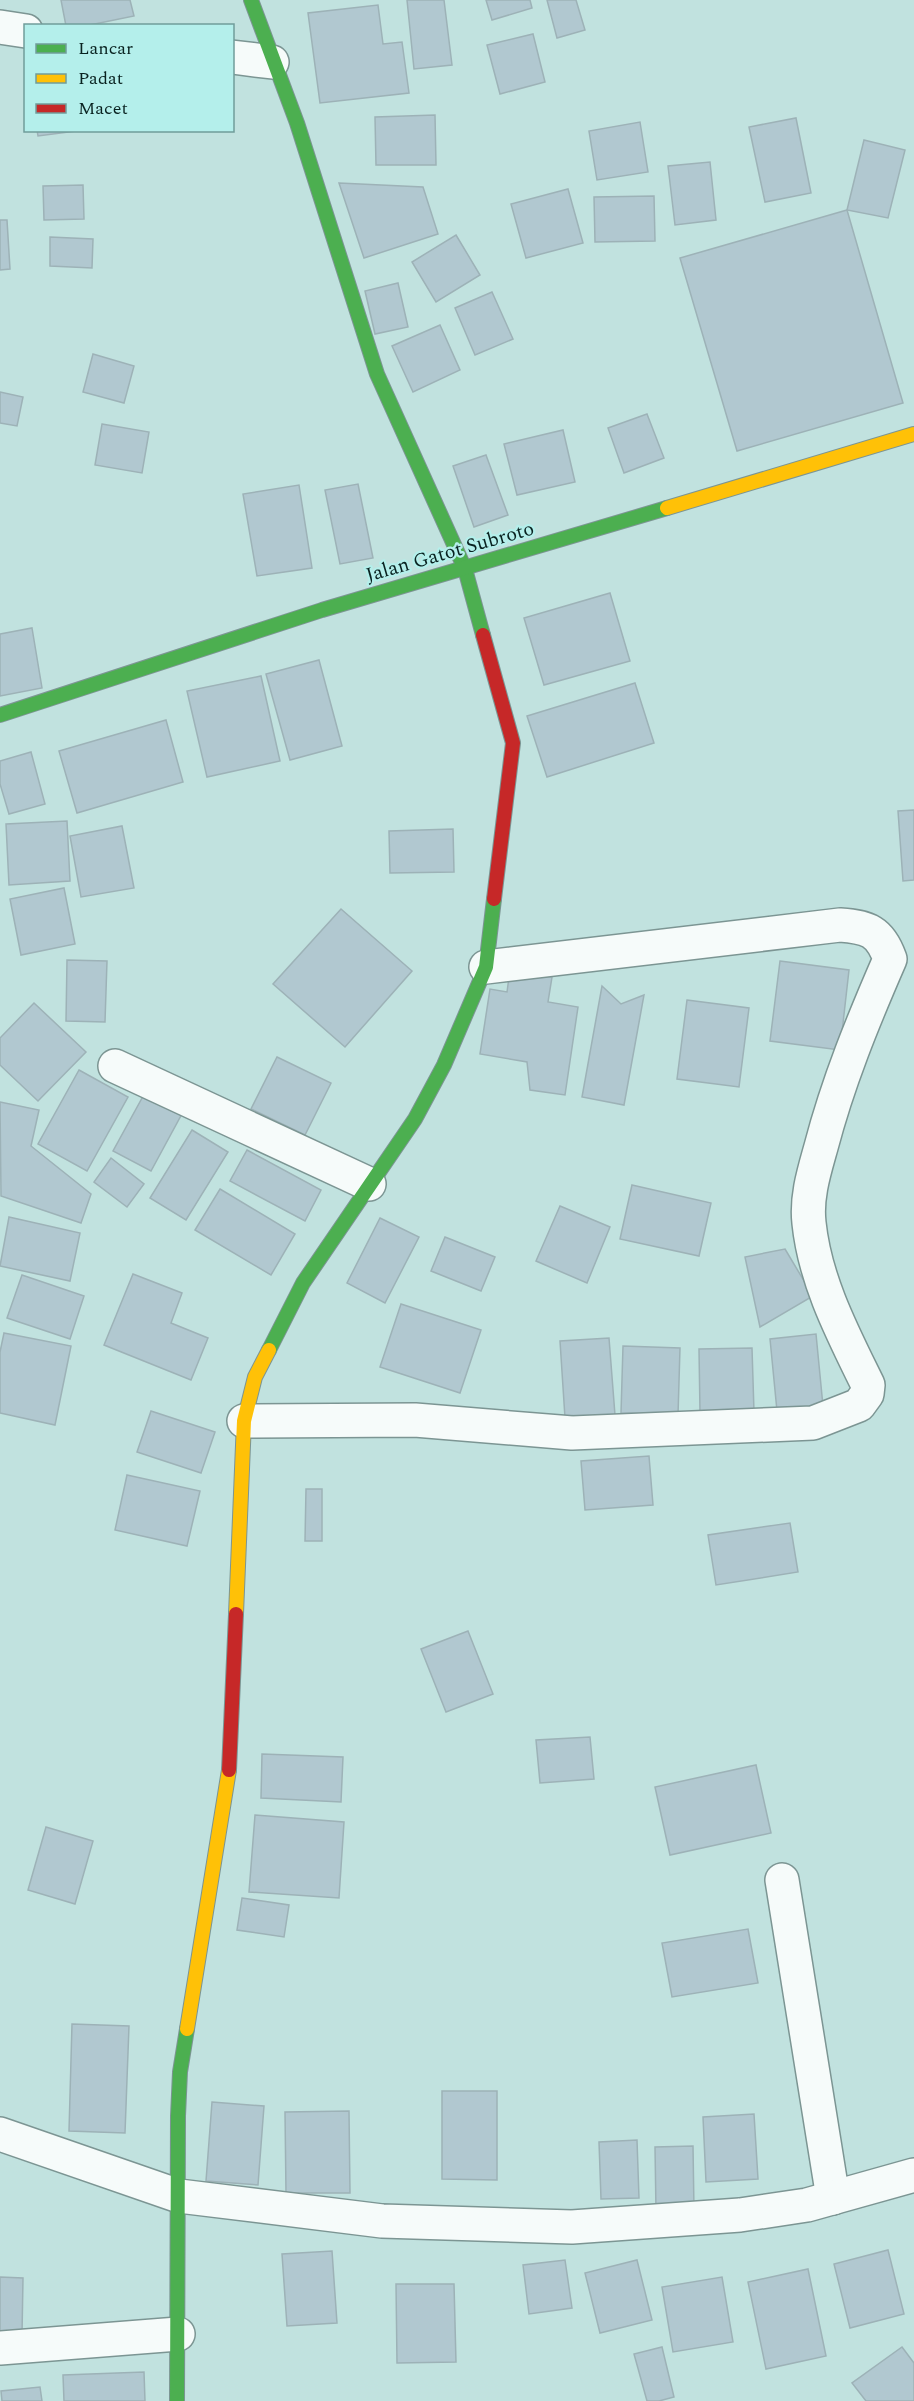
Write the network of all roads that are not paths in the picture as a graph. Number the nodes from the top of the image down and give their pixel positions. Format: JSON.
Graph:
{"nodes":[{"id":1,"x":250,"y":0,"type":"edge"},
{"id":2,"x":0,"y":27,"type":"edge"},
{"id":3,"x":24,"y":31,"type":"edge"},
{"id":4,"x":234,"y":57,"type":"edge"},
{"id":5,"x":272,"y":62,"type":"junction"},
{"id":6,"x":914,"y":434,"type":"edge"},
{"id":7,"x":465,"y":569,"type":"junction"},
{"id":8,"x":0,"y":715,"type":"edge"},
{"id":9,"x":486,"y":967,"type":"junction"},
{"id":10,"x":115,"y":1066,"type":"dead end"},
{"id":11,"x":369,"y":1184,"type":"junction"},
{"id":12,"x":244,"y":1421,"type":"junction"},
{"id":13,"x":782,"y":1880,"type":"dead end"},
{"id":14,"x":0,"y":2134,"type":"edge"},
{"id":15,"x":914,"y":2175,"type":"edge"},
{"id":16,"x":179,"y":2196,"type":"junction"},
{"id":17,"x":833,"y":2198,"type":"junction"},
{"id":18,"x":178,"y":2334,"type":"junction"},
{"id":19,"x":0,"y":2348,"type":"edge"},
{"id":20,"x":177,"y":2401,"type":"edge"}],
"edges":[{"from":1,"to":5,"type":"street"},
{"from":2,"to":3,"type":"street"},
{"from":4,"to":5,"type":"street"},
{"from":5,"to":7,"type":"street"},
{"from":6,"to":7,"type":"street","name":"Jalan Gatot Subroto"},
{"from":7,"to":8,"type":"street","name":"Jalan Gatot Subroto"},
{"from":7,"to":9,"type":"street"},
{"from":9,"to":11,"type":"street"},
{"from":9,"to":12,"type":"street"},
{"from":10,"to":11,"type":"street"},
{"from":11,"to":12,"type":"street"},
{"from":12,"to":16,"type":"street"},
{"from":13,"to":17,"type":"street"},
{"from":14,"to":16,"type":"street"},
{"from":15,"to":17,"type":"street"},
{"from":16,"to":17,"type":"street"},
{"from":16,"to":18,"type":"street"},
{"from":18,"to":19,"type":"street"},
{"from":18,"to":20,"type":"street"}]}
